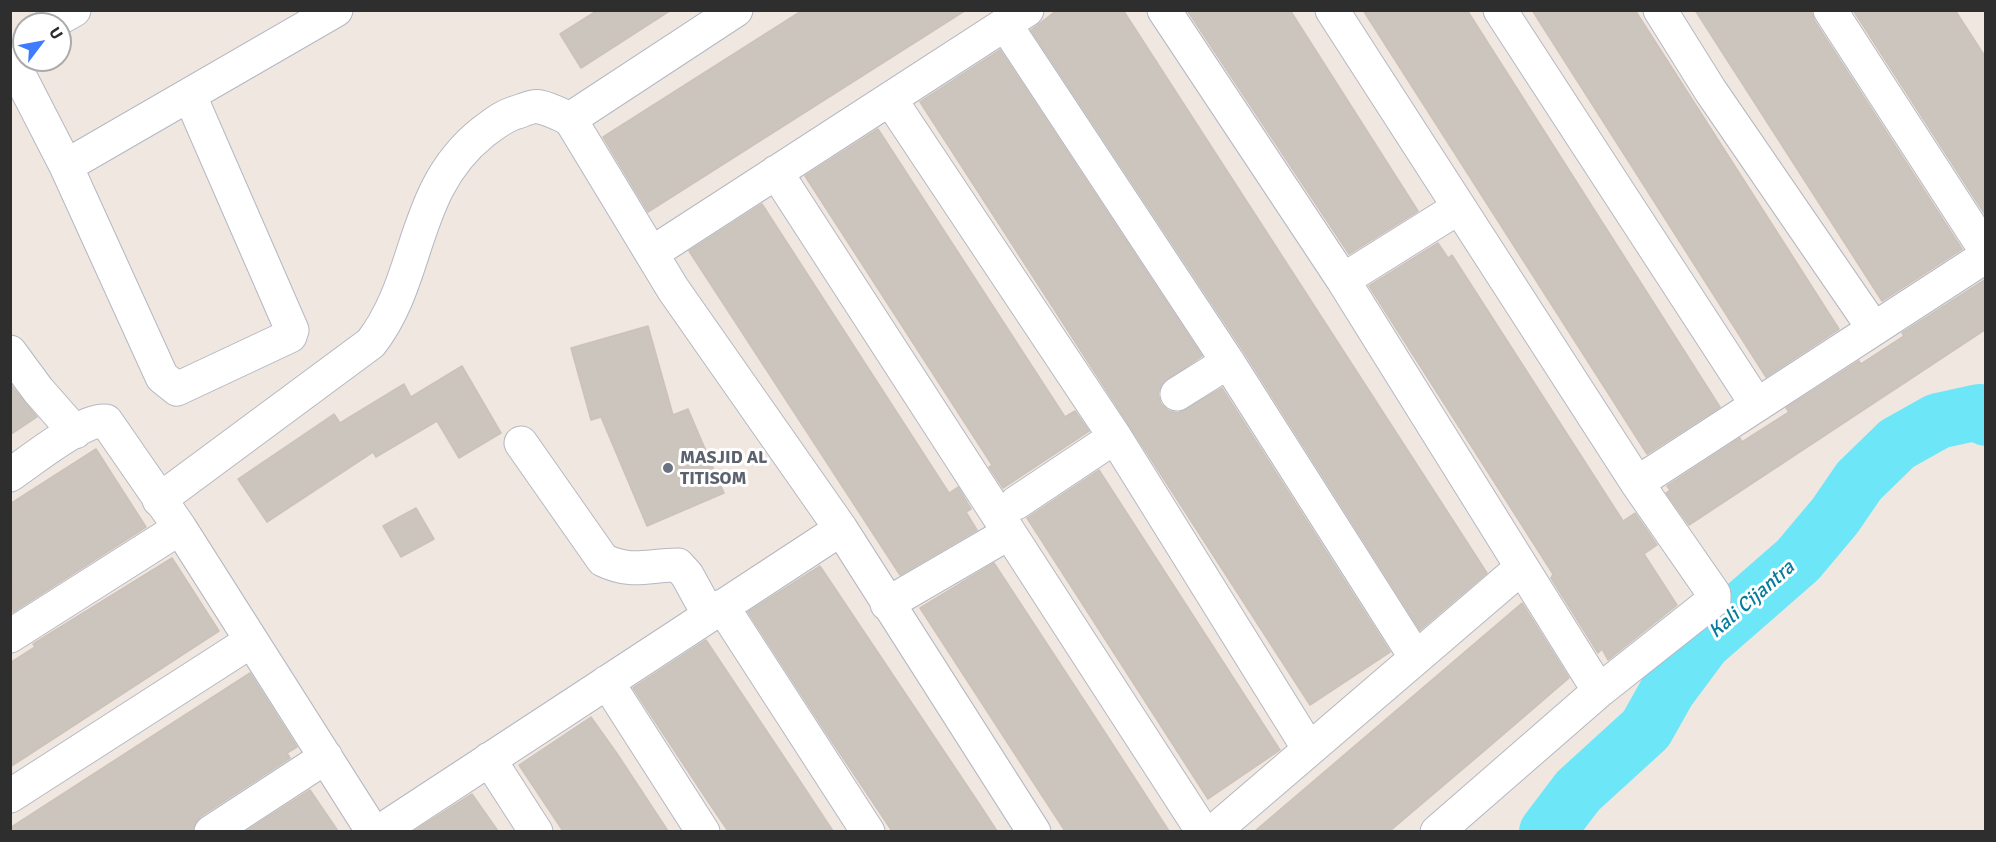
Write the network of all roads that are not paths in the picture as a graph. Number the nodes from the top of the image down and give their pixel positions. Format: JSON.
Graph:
{"nodes":[{"id":1,"x":336,"y":10,"type":"edge"},
{"id":2,"x":736,"y":10,"type":"edge"},
{"id":3,"x":1164,"y":10,"type":"edge"},
{"id":4,"x":1332,"y":10,"type":"edge"},
{"id":5,"x":1500,"y":10,"type":"edge"},
{"id":6,"x":1660,"y":10,"type":"edge"},
{"id":7,"x":1830,"y":10,"type":"edge"},
{"id":8,"x":1016,"y":17,"type":"edge"},
{"id":9,"x":10,"y":57,"type":"edge"},
{"id":10,"x":190,"y":96,"type":"junction"},
{"id":11,"x":890,"y":99,"type":"junction"},
{"id":12,"x":570,"y":119,"type":"junction"},
{"id":13,"x":66,"y":166,"type":"junction"},
{"id":14,"x":776,"y":172,"type":"junction"},
{"id":15,"x":1458,"y":208,"type":"junction"},
{"id":16,"x":1986,"y":250,"type":"edge"},
{"id":17,"x":652,"y":253,"type":"junction"},
{"id":18,"x":1986,"y":256,"type":"edge"},
{"id":19,"x":1342,"y":280,"type":"junction"},
{"id":20,"x":1874,"y":329,"type":"junction"},
{"id":21,"x":10,"y":352,"type":"edge"},
{"id":22,"x":1228,"y":362,"type":"junction"},
{"id":23,"x":1177,"y":394,"type":"dead end"},
{"id":24,"x":1757,"y":405,"type":"junction"},
{"id":25,"x":75,"y":432,"type":"junction"},
{"id":26,"x":1115,"y":436,"type":"junction"},
{"id":27,"x":521,"y":443,"type":"dead end"},
{"id":28,"x":10,"y":475,"type":"edge"},
{"id":29,"x":1637,"y":483,"type":"junction"},
{"id":30,"x":159,"y":500,"type":"junction"},
{"id":31,"x":1013,"y":518,"type":"junction"},
{"id":32,"x":180,"y":528,"type":"junction"},
{"id":33,"x":841,"y":529,"type":"junction"},
{"id":34,"x":1521,"y":568,"type":"junction"},
{"id":35,"x":887,"y":604,"type":"junction"},
{"id":36,"x":716,"y":610,"type":"junction"},
{"id":37,"x":10,"y":636,"type":"edge"},
{"id":38,"x":251,"y":641,"type":"junction"},
{"id":39,"x":1416,"y":658,"type":"junction"},
{"id":40,"x":607,"y":682,"type":"junction"},
{"id":41,"x":1599,"y":691,"type":"junction"},
{"id":42,"x":1309,"y":749,"type":"junction"},
{"id":43,"x":326,"y":758,"type":"junction"},
{"id":44,"x":489,"y":759,"type":"junction"},
{"id":45,"x":10,"y":796,"type":"edge"},
{"id":46,"x":211,"y":831,"type":"edge"},
{"id":47,"x":373,"y":831,"type":"edge"},
{"id":48,"x":379,"y":831,"type":"edge"},
{"id":49,"x":536,"y":831,"type":"edge"},
{"id":50,"x":703,"y":831,"type":"edge"},
{"id":51,"x":868,"y":831,"type":"edge"},
{"id":52,"x":1034,"y":831,"type":"edge"},
{"id":53,"x":1203,"y":831,"type":"edge"},
{"id":54,"x":1213,"y":831,"type":"edge"},
{"id":55,"x":1437,"y":831,"type":"edge"}],
"edges":[{"from":1,"to":10,"type":"street"},
{"from":2,"to":12,"type":"street"},
{"from":3,"to":19,"type":"street"},
{"from":4,"to":15,"type":"street"},
{"from":5,"to":24,"type":"street"},
{"from":6,"to":20,"type":"street"},
{"from":7,"to":16,"type":"street"},
{"from":8,"to":11,"type":"street"},
{"from":8,"to":22,"type":"street"},
{"from":9,"to":13,"type":"street"},
{"from":10,"to":13,"type":"street"},
{"from":10,"to":13,"type":"street"},
{"from":11,"to":14,"type":"street"},
{"from":11,"to":26,"type":"street"},
{"from":12,"to":17,"type":"street"},
{"from":12,"to":30,"type":"street"},
{"from":14,"to":17,"type":"street"},
{"from":14,"to":31,"type":"street"},
{"from":15,"to":19,"type":"street"},
{"from":15,"to":29,"type":"street"},
{"from":17,"to":33,"type":"street"},
{"from":18,"to":20,"type":"street"},
{"from":19,"to":34,"type":"street"},
{"from":20,"to":24,"type":"street"},
{"from":21,"to":25,"type":"street"},
{"from":22,"to":23,"type":"street"},
{"from":22,"to":39,"type":"street"},
{"from":24,"to":29,"type":"street"},
{"from":25,"to":28,"type":"street"},
{"from":25,"to":30,"type":"street"},
{"from":26,"to":31,"type":"street"},
{"from":26,"to":42,"type":"street"},
{"from":27,"to":36,"type":"street"},
{"from":29,"to":41,"type":"street"},
{"from":30,"to":32,"type":"street"},
{"from":31,"to":35,"type":"street"},
{"from":31,"to":53,"type":"street"},
{"from":32,"to":37,"type":"street"},
{"from":32,"to":38,"type":"street"},
{"from":33,"to":35,"type":"street"},
{"from":33,"to":36,"type":"street"},
{"from":34,"to":39,"type":"street"},
{"from":34,"to":41,"type":"street"},
{"from":35,"to":52,"type":"street"},
{"from":36,"to":40,"type":"street"},
{"from":36,"to":51,"type":"street"},
{"from":38,"to":43,"type":"street"},
{"from":38,"to":45,"type":"street"},
{"from":39,"to":42,"type":"street"},
{"from":40,"to":44,"type":"street"},
{"from":40,"to":50,"type":"street"},
{"from":41,"to":55,"type":"street"},
{"from":42,"to":54,"type":"street"},
{"from":43,"to":46,"type":"street"},
{"from":43,"to":47,"type":"street"},
{"from":44,"to":48,"type":"street"},
{"from":44,"to":49,"type":"street"}]}
